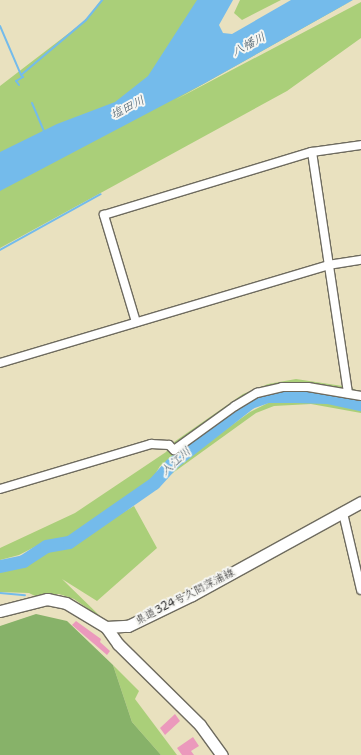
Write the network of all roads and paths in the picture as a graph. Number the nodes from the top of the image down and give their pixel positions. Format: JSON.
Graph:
{"nodes":[{"id":1,"x":361,"y":145,"type":"edge"},
{"id":2,"x":312,"y":152,"type":"junction"},
{"id":3,"x":361,"y":260,"type":"edge"},
{"id":4,"x":328,"y":265,"type":"junction"},
{"id":5,"x":136,"y":322,"type":"junction"},
{"id":6,"x":0,"y":363,"type":"edge"},
{"id":7,"x":348,"y":393,"type":"junction"},
{"id":8,"x":361,"y":396,"type":"edge"},
{"id":9,"x":0,"y":489,"type":"edge"},
{"id":10,"x":361,"y":502,"type":"edge"},
{"id":11,"x":343,"y":513,"type":"junction"},
{"id":12,"x":361,"y":590,"type":"edge"},
{"id":13,"x":0,"y":611,"type":"edge"},
{"id":14,"x":106,"y":627,"type":"junction"},
{"id":15,"x":222,"y":755,"type":"edge"}],
"edges":[{"from":1,"to":2,"type":"street"},
{"from":2,"to":4,"type":"street"},
{"from":2,"to":5,"type":"street"},
{"from":3,"to":4,"type":"street"},
{"from":4,"to":5,"type":"street"},
{"from":4,"to":7,"type":"street"},
{"from":5,"to":6,"type":"street"},
{"from":7,"to":8,"type":"street"},
{"from":7,"to":9,"type":"street"},
{"from":10,"to":11,"type":"main road","name":"県道324号久間深浦線"},
{"from":11,"to":12,"type":"street"},
{"from":11,"to":14,"type":"main road","name":"県道324号久間深浦線"},
{"from":13,"to":14,"type":"main road"},
{"from":14,"to":15,"type":"main road"}]}
